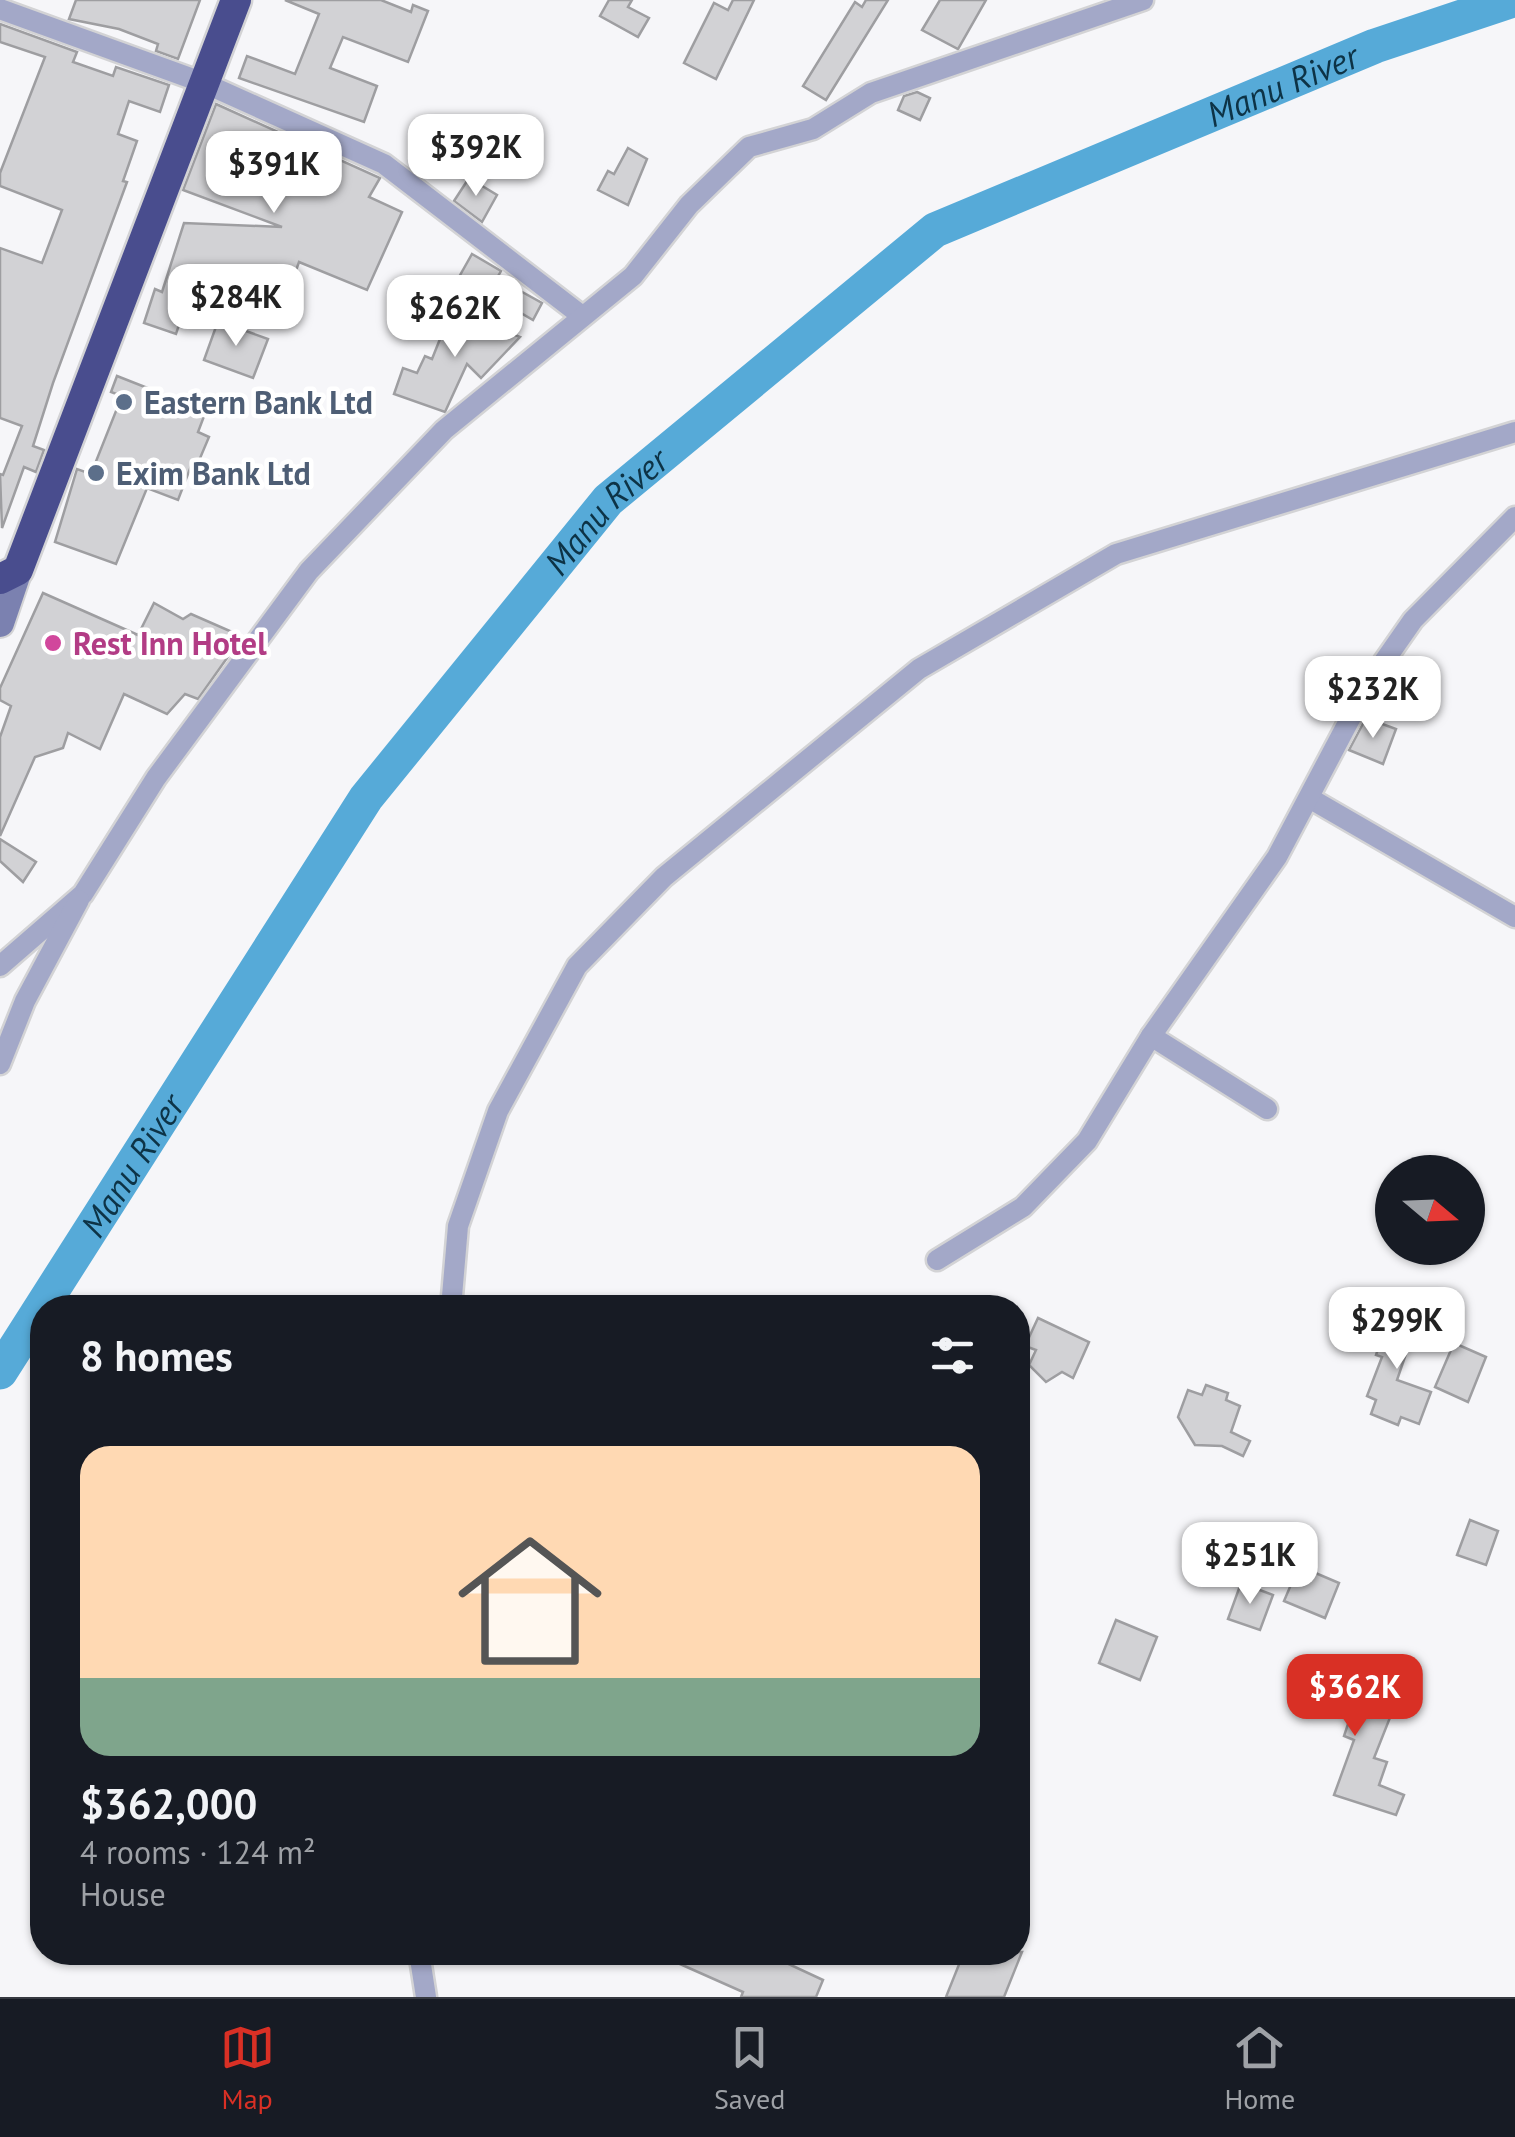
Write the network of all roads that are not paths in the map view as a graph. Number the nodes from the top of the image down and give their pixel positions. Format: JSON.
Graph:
{"nodes":[{"id":1,"x":236,"y":0,"type":"edge"},
{"id":2,"x":1143,"y":0,"type":"edge"},
{"id":3,"x":0,"y":9,"type":"edge"},
{"id":4,"x":204,"y":83,"type":"junction"},
{"id":5,"x":582,"y":316,"type":"junction"},
{"id":6,"x":1515,"y":432,"type":"edge"},
{"id":7,"x":1515,"y":517,"type":"edge"},
{"id":8,"x":9,"y":575,"type":"edge"},
{"id":9,"x":0,"y":623,"type":"edge"},
{"id":10,"x":1312,"y":799,"type":"junction"},
{"id":11,"x":83,"y":894,"type":"junction"},
{"id":12,"x":1515,"y":917,"type":"edge"},
{"id":13,"x":0,"y":966,"type":"edge"},
{"id":14,"x":1151,"y":1036,"type":"junction"},
{"id":15,"x":0,"y":1064,"type":"edge"},
{"id":16,"x":1267,"y":1108,"type":"dead end"},
{"id":17,"x":937,"y":1260,"type":"dead end"},
{"id":18,"x":453,"y":1295,"type":"edge"},
{"id":19,"x":420,"y":1965,"type":"edge"},
{"id":20,"x":426,"y":1997,"type":"edge"}],
"edges":[{"from":1,"to":4,"type":"highway"},
{"from":2,"to":5,"type":"street"},
{"from":3,"to":4,"type":"street"},
{"from":4,"to":5,"type":"street"},
{"from":4,"to":8,"type":"highway"},
{"from":5,"to":11,"type":"street"},
{"from":6,"to":18,"type":"street"},
{"from":7,"to":10,"type":"street"},
{"from":8,"to":9,"type":"main road"},
{"from":10,"to":12,"type":"street"},
{"from":10,"to":14,"type":"street"},
{"from":11,"to":13,"type":"street"},
{"from":11,"to":15,"type":"street"},
{"from":14,"to":16,"type":"street"},
{"from":14,"to":17,"type":"street"},
{"from":19,"to":20,"type":"street"}]}
